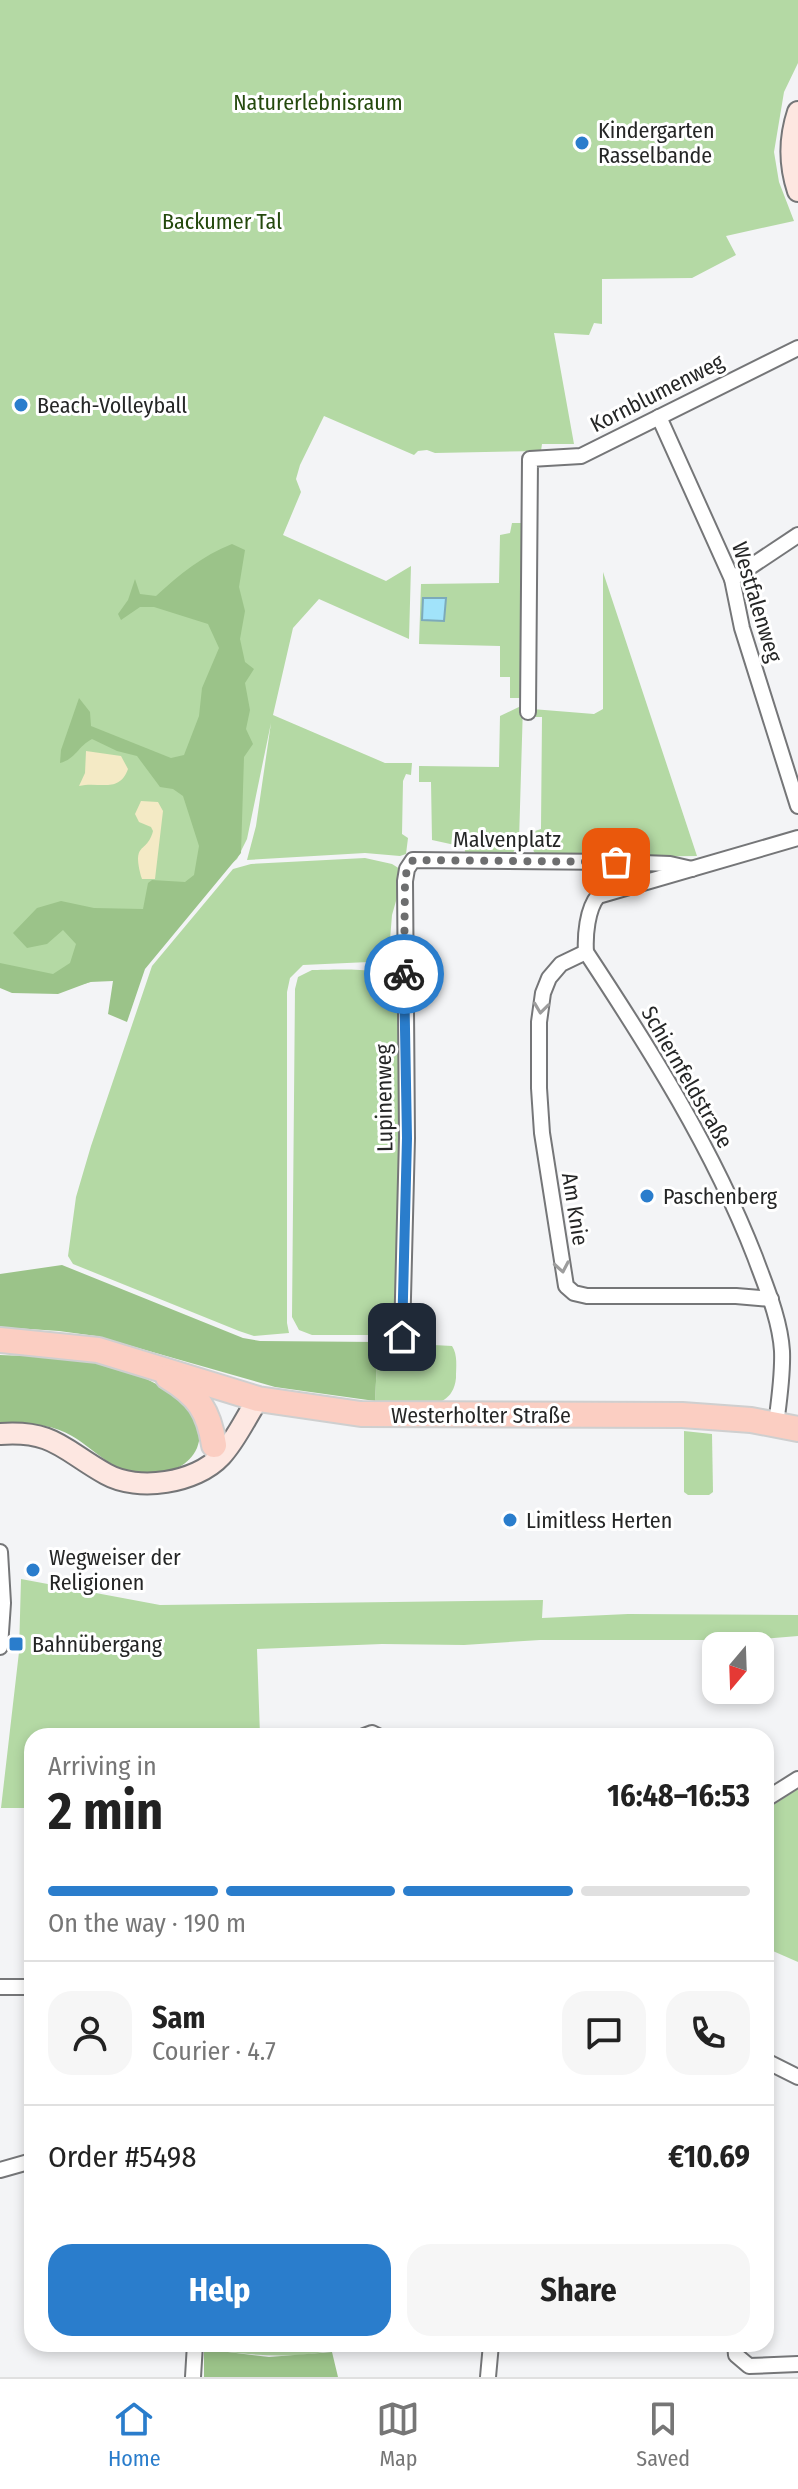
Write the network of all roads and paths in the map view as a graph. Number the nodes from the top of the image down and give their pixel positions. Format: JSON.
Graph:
{"nodes":[{"id":1,"x":798,"y":112,"type":"edge"},
{"id":2,"x":798,"y":191,"type":"edge"},
{"id":3,"x":798,"y":348,"type":"edge"},
{"id":4,"x":659,"y":417,"type":"junction"},
{"id":5,"x":798,"y":535,"type":"edge"},
{"id":6,"x":732,"y":579,"type":"junction"},
{"id":7,"x":528,"y":712,"type":"dead end"},
{"id":8,"x":798,"y":806,"type":"edge"},
{"id":9,"x":798,"y":838,"type":"edge"},
{"id":10,"x":413,"y":860,"type":"joint"},
{"id":11,"x":697,"y":869,"type":"junction"},
{"id":12,"x":586,"y":952,"type":"junction"},
{"id":13,"x":771,"y":1299,"type":"junction"},
{"id":14,"x":402,"y":1337,"type":"dead end"},
{"id":15,"x":0,"y":1340,"type":"edge"},
{"id":16,"x":146,"y":1363,"type":"junction"},
{"id":17,"x":250,"y":1396,"type":"junction"},
{"id":18,"x":787,"y":1427,"type":"edge"},
{"id":19,"x":0,"y":1434,"type":"edge"},
{"id":20,"x":214,"y":1445,"type":"junction"},
{"id":21,"x":200,"y":1470,"type":"junction"},
{"id":22,"x":0,"y":1552,"type":"edge"},
{"id":23,"x":0,"y":1647,"type":"edge"},
{"id":24,"x":798,"y":1779,"type":"edge"},
{"id":25,"x":774,"y":1794,"type":"edge"},
{"id":26,"x":0,"y":1987,"type":"edge"},
{"id":27,"x":24,"y":1987,"type":"edge"},
{"id":28,"x":774,"y":2065,"type":"edge"},
{"id":29,"x":798,"y":2077,"type":"edge"},
{"id":30,"x":24,"y":2163,"type":"edge"},
{"id":31,"x":0,"y":2170,"type":"edge"},
{"id":32,"x":195,"y":2352,"type":"edge"},
{"id":33,"x":490,"y":2352,"type":"edge"},
{"id":34,"x":736,"y":2352,"type":"edge"},
{"id":35,"x":798,"y":2364,"type":"edge"},
{"id":36,"x":193,"y":2377,"type":"edge"},
{"id":37,"x":488,"y":2377,"type":"edge"}],
"edges":[{"from":1,"to":2,"type":"street"},
{"from":3,"to":4,"type":"street","name":"Kornblumenweg"},
{"from":4,"to":6,"type":"street","name":"Westfalenweg"},
{"from":4,"to":7,"type":"street","name":"Kornblumenweg"},
{"from":5,"to":6,"type":"street"},
{"from":6,"to":8,"type":"street","name":"Westfalenweg"},
{"from":9,"to":11,"type":"street"},
{"from":10,"to":11,"type":"street","name":"Malvenplatz"},
{"from":10,"to":14,"type":"street","name":"Lupinenweg"},
{"from":11,"to":12,"type":"street"},
{"from":12,"to":13,"type":"street","name":"Schiernfeldstraße"},
{"from":12,"to":13,"type":"street","name":"Am Knie","one_way":true},
{"from":13,"to":18,"type":"street","name":"Schiernfeldstraße"},
{"from":15,"to":16,"type":"main road"},
{"from":16,"to":17,"type":"main road","name":"Westerholter Straße"},
{"from":16,"to":20,"type":"main road"},
{"from":17,"to":18,"type":"main road","name":"Westerholter Straße"},
{"from":17,"to":20,"type":"street"},
{"from":17,"to":21,"type":"street"},
{"from":19,"to":21,"type":"street"},
{"from":20,"to":21,"type":"street"},
{"from":22,"to":23,"type":"street"},
{"from":24,"to":25,"type":"street"},
{"from":26,"to":27,"type":"street"},
{"from":28,"to":29,"type":"street"},
{"from":30,"to":31,"type":"street"},
{"from":32,"to":36,"type":"street"},
{"from":33,"to":37,"type":"street"},
{"from":34,"to":35,"type":"street"}]}
